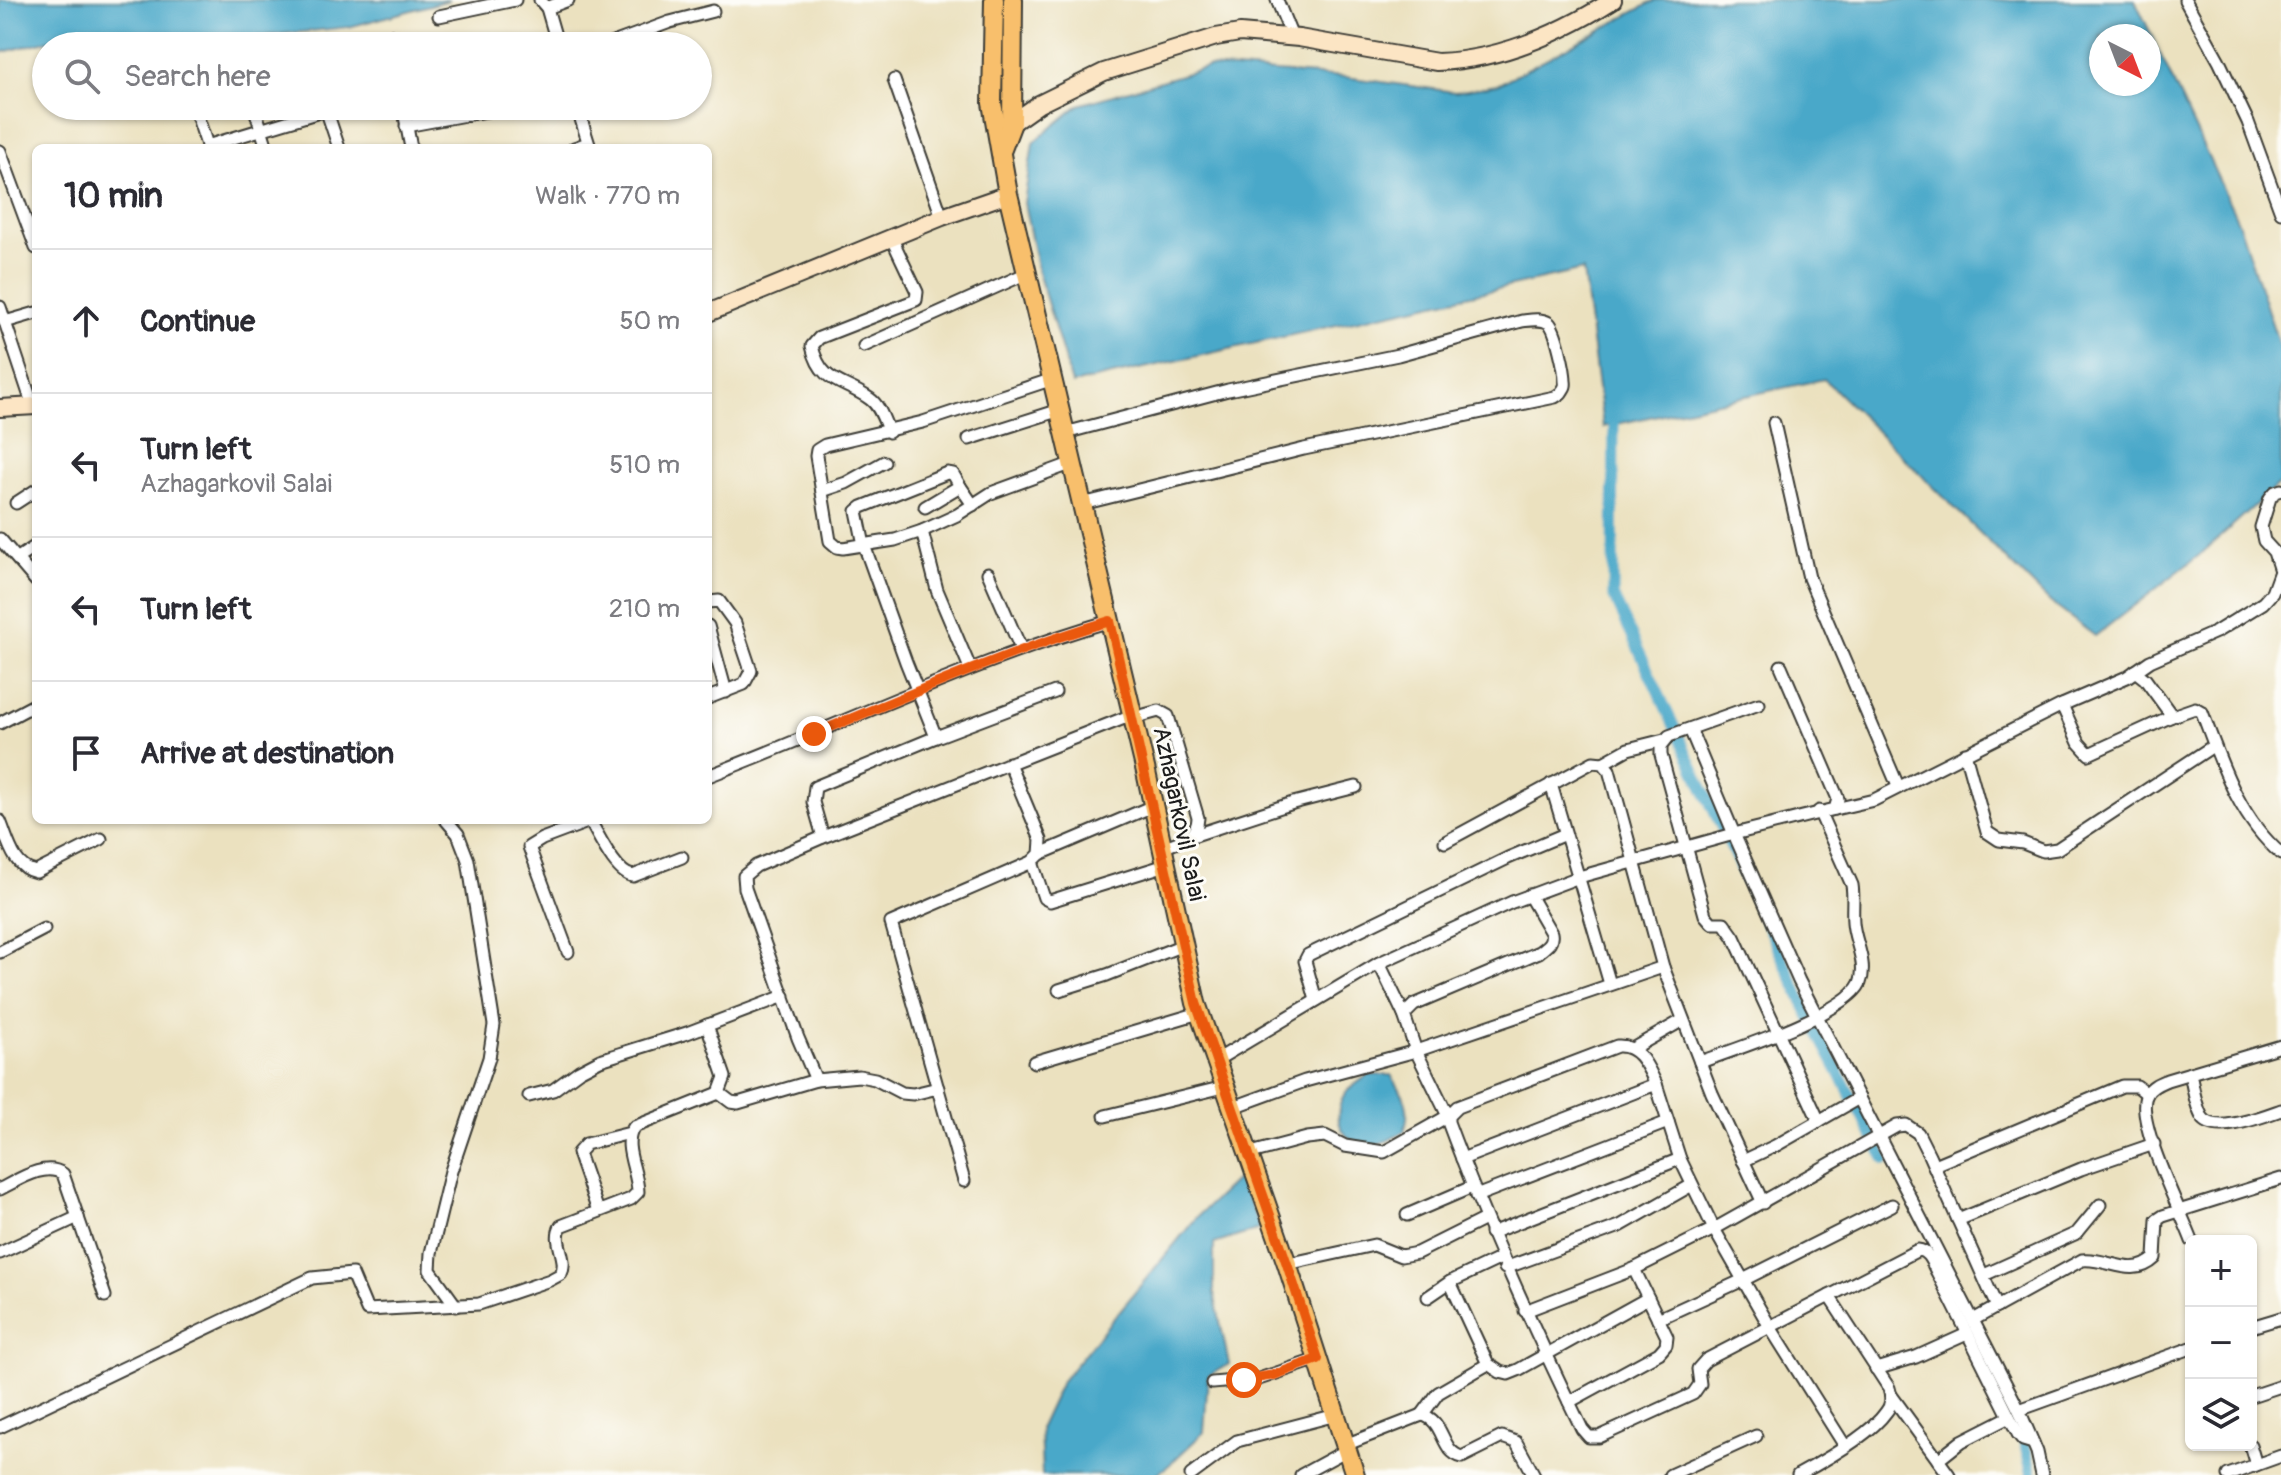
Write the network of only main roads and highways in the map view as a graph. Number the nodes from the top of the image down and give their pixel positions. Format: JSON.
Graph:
{"nodes":[{"id":1,"x":994,"y":0,"type":"edge"},
{"id":2,"x":1013,"y":0,"type":"edge"},
{"id":3,"x":1613,"y":0,"type":"edge"},
{"id":4,"x":1004,"y":125,"type":"junction"},
{"id":5,"x":1008,"y":194,"type":"junction"},
{"id":6,"x":712,"y":311,"type":"edge"},
{"id":7,"x":32,"y":406,"type":"edge"},
{"id":8,"x":0,"y":408,"type":"edge"},
{"id":9,"x":1355,"y":1475,"type":"edge"}],
"edges":[{"from":1,"to":4,"type":"main road","name":"Azhagarkovil Salai"},
{"from":2,"to":4,"type":"main road","name":"Azhagarkovil Salai"},
{"from":3,"to":4,"type":"main road"},
{"from":4,"to":5,"type":"main road","name":"Azhagarkovil Salai"},
{"from":5,"to":6,"type":"main road"},
{"from":5,"to":9,"type":"main road","name":"Azhagarkovil Salai"},
{"from":7,"to":8,"type":"main road"}]}
